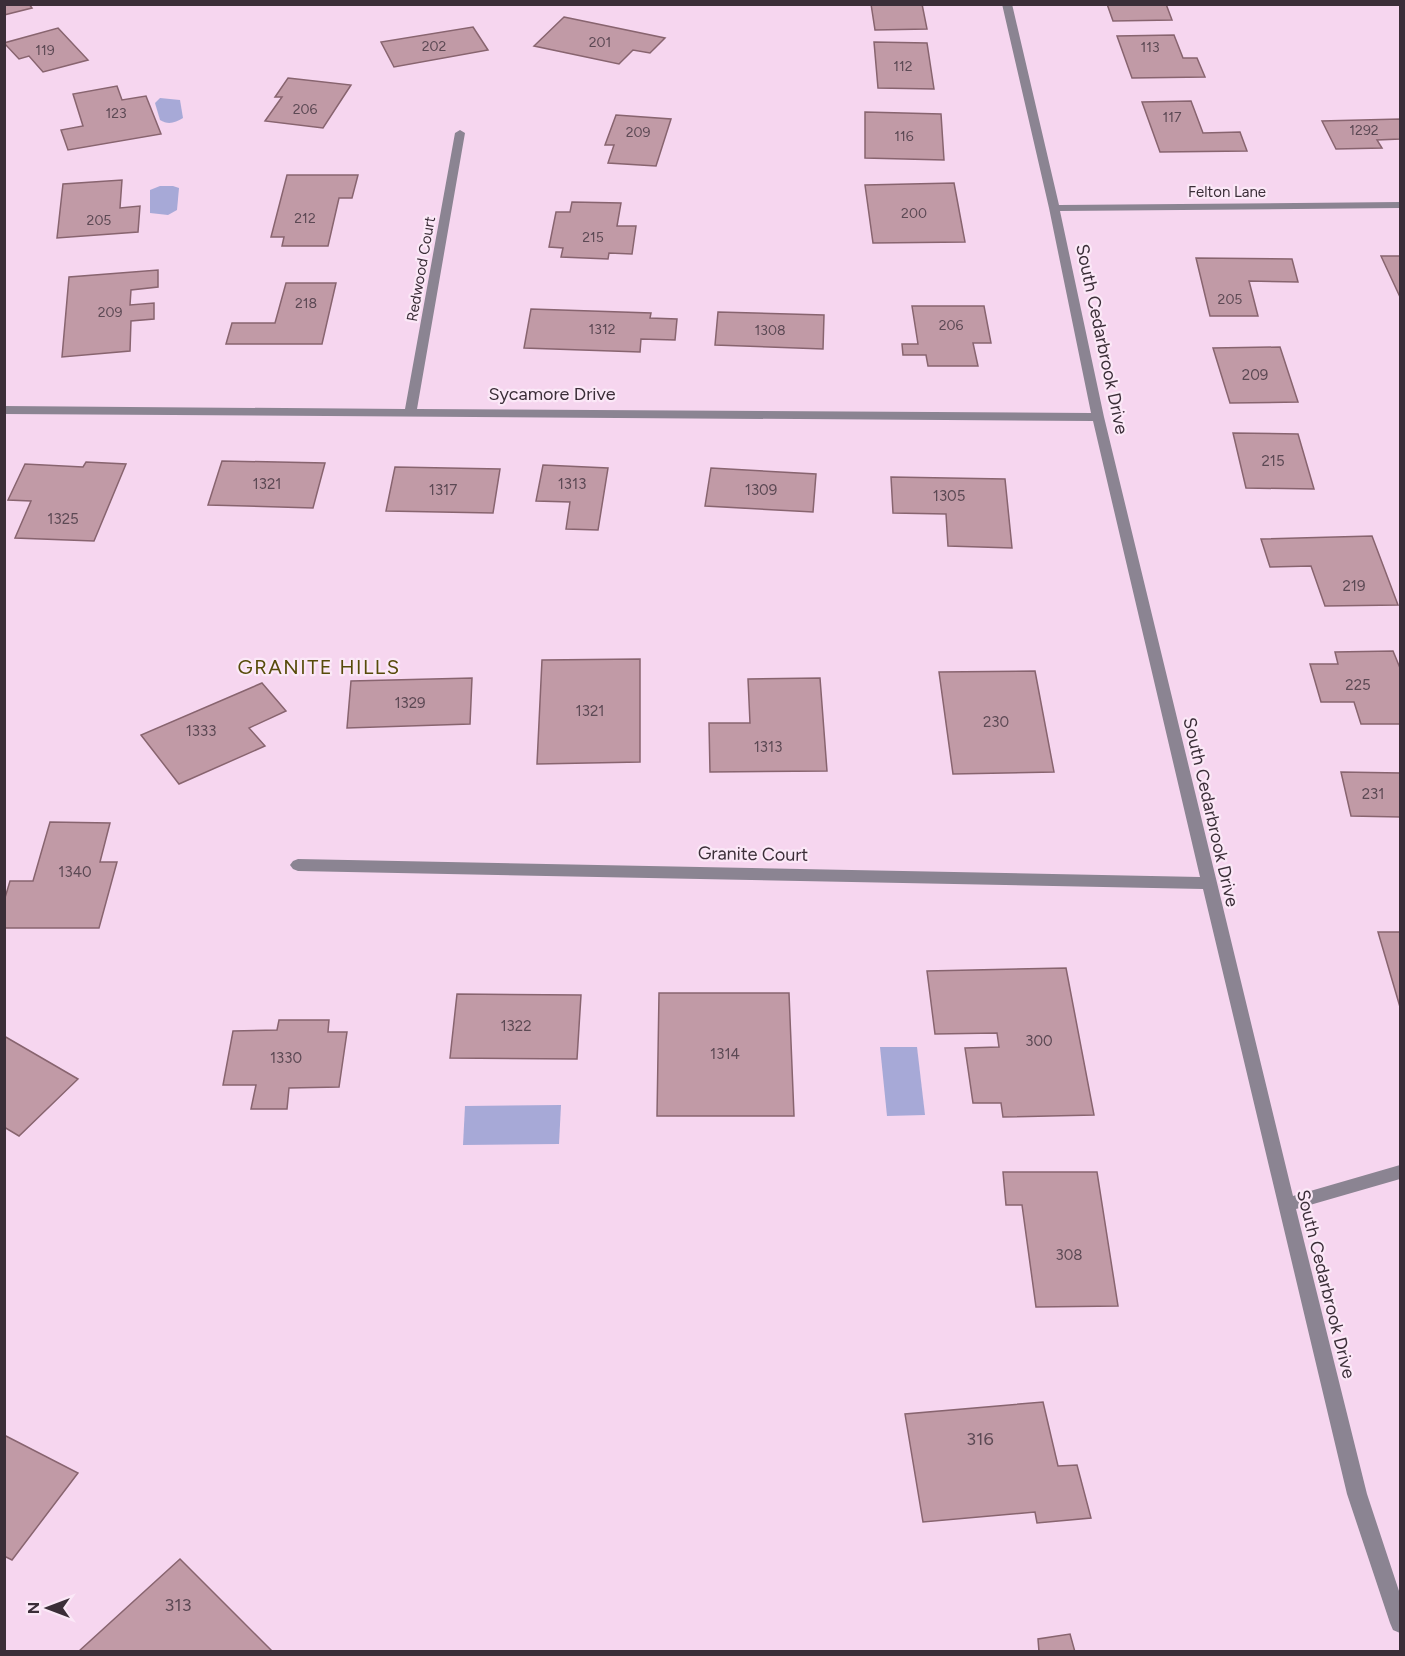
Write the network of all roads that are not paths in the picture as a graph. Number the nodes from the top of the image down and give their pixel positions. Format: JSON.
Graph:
{"nodes":[{"id":1,"x":1006,"y":4,"type":"edge"},
{"id":2,"x":460,"y":133,"type":"dead end"},
{"id":3,"x":1401,"y":205,"type":"edge"},
{"id":4,"x":1054,"y":208,"type":"junction"},
{"id":5,"x":4,"y":410,"type":"edge"},
{"id":6,"x":411,"y":411,"type":"junction"},
{"id":7,"x":1098,"y":417,"type":"junction"},
{"id":8,"x":298,"y":865,"type":"dead end"},
{"id":9,"x":1208,"y":883,"type":"junction"},
{"id":10,"x":1401,"y":1172,"type":"edge"},
{"id":11,"x":1286,"y":1205,"type":"junction"},
{"id":12,"x":1401,"y":1623,"type":"edge"}],
"edges":[{"from":1,"to":4,"type":"street","name":"South Cedarbrook Drive"},
{"from":2,"to":6,"type":"street","name":"Redwood Court"},
{"from":3,"to":4,"type":"street","name":"Felton Lane"},
{"from":4,"to":7,"type":"street","name":"South Cedarbrook Drive"},
{"from":5,"to":6,"type":"street","name":"Sycamore Drive"},
{"from":6,"to":7,"type":"street","name":"Sycamore Drive"},
{"from":7,"to":9,"type":"street","name":"South Cedarbrook Drive"},
{"from":8,"to":9,"type":"street","name":"Granite Court"},
{"from":9,"to":11,"type":"street","name":"South Cedarbrook Drive"},
{"from":10,"to":11,"type":"street"},
{"from":11,"to":12,"type":"street","name":"South Cedarbrook Drive"}]}
